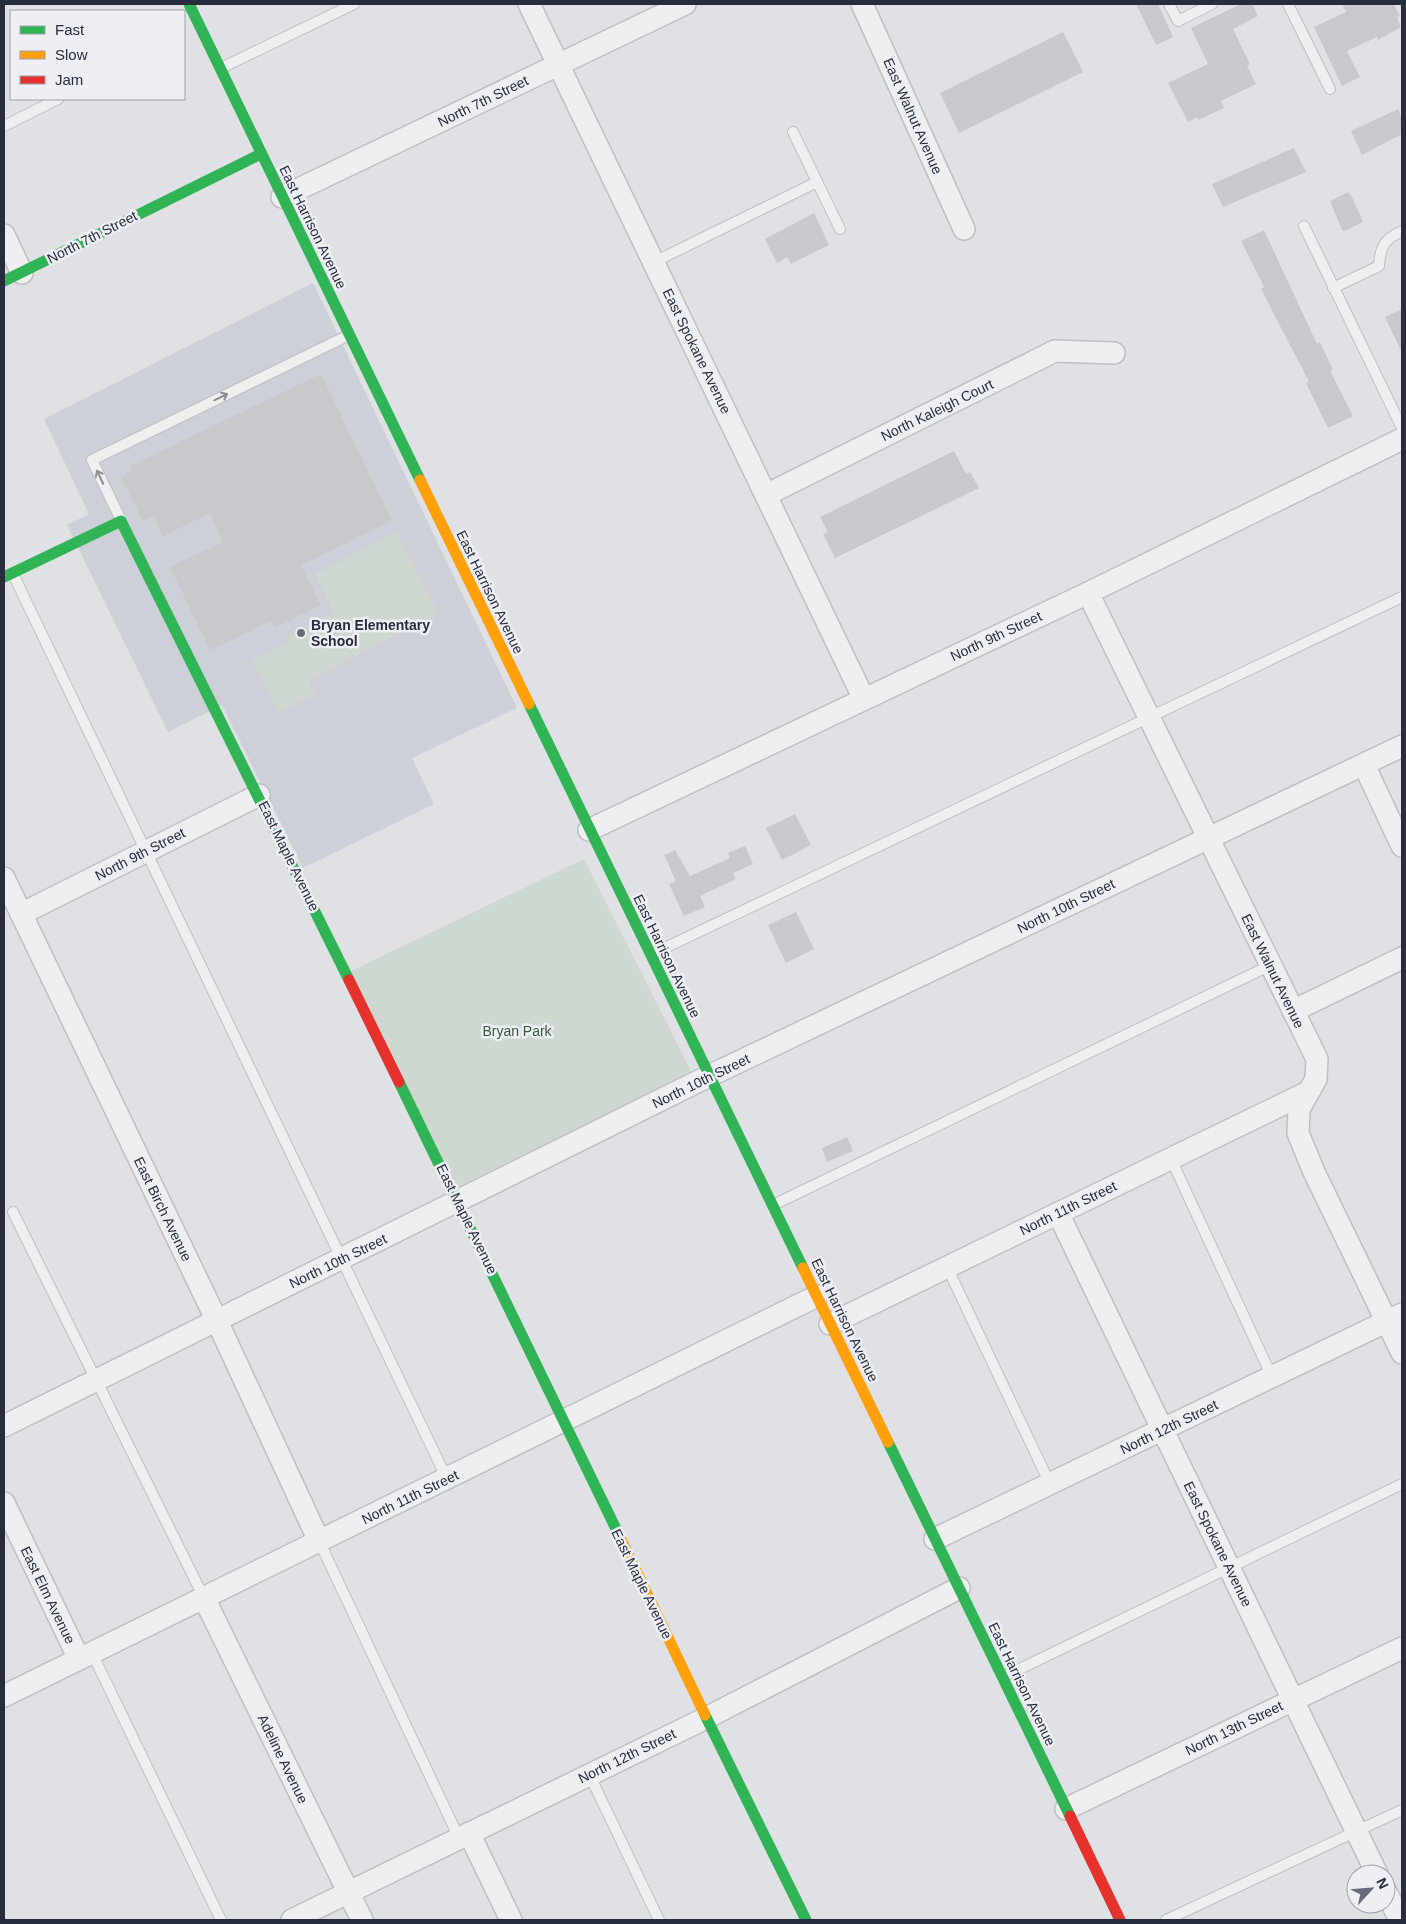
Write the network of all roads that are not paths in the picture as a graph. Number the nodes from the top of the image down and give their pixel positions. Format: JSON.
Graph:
{"nodes":[{"id":1,"x":189,"y":4,"type":"edge"},
{"id":2,"x":354,"y":4,"type":"edge"},
{"id":3,"x":529,"y":4,"type":"edge"},
{"id":4,"x":685,"y":4,"type":"edge"},
{"id":5,"x":862,"y":4,"type":"edge"},
{"id":6,"x":1169,"y":4,"type":"edge"},
{"id":7,"x":1212,"y":4,"type":"edge"},
{"id":8,"x":1288,"y":4,"type":"edge"},
{"id":9,"x":558,"y":64,"type":"junction"},
{"id":10,"x":222,"y":68,"type":"junction"},
{"id":11,"x":1330,"y":89,"type":"dead end"},
{"id":12,"x":56,"y":100,"type":"edge"},
{"id":13,"x":4,"y":126,"type":"edge"},
{"id":14,"x":793,"y":132,"type":"dead end"},
{"id":15,"x":261,"y":154,"type":"junction"},
{"id":16,"x":817,"y":182,"type":"junction"},
{"id":17,"x":282,"y":198,"type":"junction"},
{"id":18,"x":1304,"y":226,"type":"dead end"},
{"id":19,"x":840,"y":229,"type":"dead end"},
{"id":20,"x":964,"y":229,"type":"dead end"},
{"id":21,"x":1402,"y":231,"type":"edge"},
{"id":22,"x":4,"y":235,"type":"edge"},
{"id":23,"x":654,"y":262,"type":"junction"},
{"id":24,"x":13,"y":277,"type":"edge"},
{"id":25,"x":1333,"y":288,"type":"junction"},
{"id":26,"x":349,"y":334,"type":"junction"},
{"id":27,"x":1114,"y":353,"type":"dead end"},
{"id":28,"x":1402,"y":428,"type":"edge"},
{"id":29,"x":1402,"y":439,"type":"edge"},
{"id":30,"x":766,"y":495,"type":"junction"},
{"id":31,"x":122,"y":521,"type":"junction"},
{"id":32,"x":8,"y":575,"type":"edge"},
{"id":33,"x":1088,"y":592,"type":"junction"},
{"id":34,"x":1402,"y":597,"type":"edge"},
{"id":35,"x":864,"y":699,"type":"junction"},
{"id":36,"x":1149,"y":717,"type":"junction"},
{"id":37,"x":1402,"y":746,"type":"edge"},
{"id":38,"x":1364,"y":765,"type":"junction"},
{"id":39,"x":259,"y":795,"type":"junction"},
{"id":40,"x":589,"y":830,"type":"junction"},
{"id":41,"x":1208,"y":837,"type":"junction"},
{"id":42,"x":1402,"y":846,"type":"edge"},
{"id":43,"x":146,"y":851,"type":"junction"},
{"id":44,"x":4,"y":878,"type":"edge"},
{"id":45,"x":21,"y":914,"type":"junction"},
{"id":46,"x":650,"y":955,"type":"junction"},
{"id":47,"x":1402,"y":958,"type":"edge"},
{"id":48,"x":1270,"y":965,"type":"junction"},
{"id":49,"x":1293,"y":1011,"type":"junction"},
{"id":50,"x":709,"y":1076,"type":"junction"},
{"id":51,"x":1306,"y":1093,"type":"junction"},
{"id":52,"x":1171,"y":1159,"type":"junction"},
{"id":53,"x":459,"y":1202,"type":"junction"},
{"id":54,"x":773,"y":1205,"type":"junction"},
{"id":55,"x":13,"y":1212,"type":"dead end"},
{"id":56,"x":1058,"y":1213,"type":"junction"},
{"id":57,"x":342,"y":1259,"type":"junction"},
{"id":58,"x":947,"y":1267,"type":"junction"},
{"id":59,"x":817,"y":1296,"type":"junction"},
{"id":60,"x":1395,"y":1318,"type":"edge"},
{"id":61,"x":218,"y":1321,"type":"junction"},
{"id":62,"x":830,"y":1324,"type":"junction"},
{"id":63,"x":1402,"y":1352,"type":"edge"},
{"id":64,"x":1272,"y":1377,"type":"junction"},
{"id":65,"x":96,"y":1380,"type":"junction"},
{"id":66,"x":564,"y":1422,"type":"junction"},
{"id":67,"x":4,"y":1426,"type":"edge"},
{"id":68,"x":1163,"y":1430,"type":"junction"},
{"id":69,"x":448,"y":1479,"type":"junction"},
{"id":70,"x":1050,"y":1484,"type":"junction"},
{"id":71,"x":1402,"y":1484,"type":"edge"},
{"id":72,"x":4,"y":1503,"type":"edge"},
{"id":73,"x":935,"y":1539,"type":"junction"},
{"id":74,"x":319,"y":1542,"type":"junction"},
{"id":75,"x":1229,"y":1566,"type":"junction"},
{"id":76,"x":958,"y":1588,"type":"junction"},
{"id":77,"x":204,"y":1598,"type":"junction"},
{"id":78,"x":1402,"y":1648,"type":"edge"},
{"id":79,"x":86,"y":1656,"type":"junction"},
{"id":80,"x":1002,"y":1678,"type":"junction"},
{"id":81,"x":4,"y":1696,"type":"edge"},
{"id":82,"x":1293,"y":1700,"type":"junction"},
{"id":83,"x":706,"y":1718,"type":"junction"},
{"id":84,"x":589,"y":1774,"type":"junction"},
{"id":85,"x":1066,"y":1809,"type":"junction"},
{"id":86,"x":1402,"y":1810,"type":"edge"},
{"id":87,"x":1356,"y":1831,"type":"junction"},
{"id":88,"x":464,"y":1836,"type":"junction"},
{"id":89,"x":1372,"y":1864,"type":"edge"},
{"id":90,"x":348,"y":1892,"type":"junction"},
{"id":91,"x":222,"y":1920,"type":"edge"},
{"id":92,"x":292,"y":1920,"type":"edge"},
{"id":93,"x":362,"y":1920,"type":"edge"},
{"id":94,"x":511,"y":1920,"type":"edge"},
{"id":95,"x":659,"y":1920,"type":"edge"},
{"id":96,"x":806,"y":1920,"type":"edge"},
{"id":97,"x":1120,"y":1920,"type":"edge"},
{"id":98,"x":1166,"y":1920,"type":"edge"}],
"edges":[{"from":1,"to":10,"type":"street","name":"East Harrison Avenue"},
{"from":2,"to":10,"type":"lane"},
{"from":3,"to":9,"type":"street","name":"East Spokane Avenue"},
{"from":4,"to":9,"type":"street","name":"North 7th Street"},
{"from":5,"to":20,"type":"street","name":"East Walnut Avenue"},
{"from":6,"to":7,"type":"lane"},
{"from":8,"to":11,"type":"lane"},
{"from":9,"to":17,"type":"street","name":"North 7th Street"},
{"from":9,"to":23,"type":"street","name":"East Spokane Avenue"},
{"from":10,"to":15,"type":"street","name":"East Harrison Avenue"},
{"from":12,"to":13,"type":"lane"},
{"from":14,"to":16,"type":"lane"},
{"from":15,"to":17,"type":"street","name":"East Harrison Avenue"},
{"from":15,"to":24,"type":"street","name":"North 7th Street"},
{"from":16,"to":19,"type":"lane"},
{"from":16,"to":23,"type":"lane"},
{"from":17,"to":26,"type":"street","name":"East Harrison Avenue"},
{"from":18,"to":25,"type":"lane"},
{"from":21,"to":25,"type":"lane"},
{"from":22,"to":24,"type":"street"},
{"from":23,"to":30,"type":"street","name":"East Spokane Avenue"},
{"from":25,"to":28,"type":"lane"},
{"from":31,"to":26,"type":"lane","one_way":true},
{"from":26,"to":40,"type":"street","name":"East Harrison Avenue"},
{"from":27,"to":30,"type":"street","name":"North Kaleigh Court"},
{"from":29,"to":33,"type":"street","name":"North 9th Street"},
{"from":30,"to":35,"type":"street","name":"East Spokane Avenue"},
{"from":31,"to":32,"type":"street"},
{"from":31,"to":39,"type":"street","name":"East Maple Avenue"},
{"from":32,"to":43,"type":"lane"},
{"from":33,"to":35,"type":"street","name":"North 9th Street"},
{"from":33,"to":36,"type":"street","name":"East Walnut Avenue"},
{"from":34,"to":36,"type":"lane"},
{"from":35,"to":40,"type":"street","name":"North 9th Street"},
{"from":36,"to":41,"type":"street","name":"East Walnut Avenue"},
{"from":36,"to":46,"type":"lane"},
{"from":37,"to":38,"type":"street","name":"North 10th Street"},
{"from":38,"to":41,"type":"street","name":"North 10th Street"},
{"from":38,"to":42,"type":"street"},
{"from":39,"to":43,"type":"street","name":"North 9th Street"},
{"from":39,"to":53,"type":"street","name":"East Maple Avenue"},
{"from":40,"to":46,"type":"street","name":"East Harrison Avenue"},
{"from":41,"to":48,"type":"street","name":"East Walnut Avenue"},
{"from":41,"to":50,"type":"street","name":"North 10th Street"},
{"from":43,"to":45,"type":"street","name":"North 9th Street"},
{"from":43,"to":57,"type":"lane"},
{"from":44,"to":45,"type":"street","name":"East Birch Avenue"},
{"from":45,"to":61,"type":"street","name":"East Birch Avenue"},
{"from":46,"to":50,"type":"street","name":"East Harrison Avenue"},
{"from":47,"to":49,"type":"street"},
{"from":48,"to":49,"type":"street","name":"East Walnut Avenue"},
{"from":48,"to":54,"type":"lane"},
{"from":49,"to":51,"type":"street","name":"East Walnut Avenue"},
{"from":50,"to":53,"type":"street","name":"North 10th Street"},
{"from":50,"to":54,"type":"street","name":"East Harrison Avenue"},
{"from":51,"to":52,"type":"street","name":"North 11th Street"},
{"from":51,"to":60,"type":"street","name":"East Walnut Avenue"},
{"from":52,"to":56,"type":"street","name":"North 11th Street"},
{"from":52,"to":64,"type":"lane"},
{"from":53,"to":57,"type":"street","name":"North 10th Street"},
{"from":53,"to":66,"type":"street","name":"East Maple Avenue"},
{"from":54,"to":59,"type":"street","name":"East Harrison Avenue"},
{"from":55,"to":65,"type":"lane"},
{"from":56,"to":58,"type":"street","name":"North 11th Street"},
{"from":56,"to":68,"type":"street","name":"East Spokane Avenue"},
{"from":57,"to":61,"type":"street","name":"North 10th Street"},
{"from":57,"to":69,"type":"lane"},
{"from":58,"to":62,"type":"street","name":"North 11th Street"},
{"from":58,"to":70,"type":"lane"},
{"from":59,"to":62,"type":"street","name":"East Harrison Avenue"},
{"from":59,"to":66,"type":"street","name":"North 11th Street"},
{"from":60,"to":63,"type":"street","name":"East Walnut Avenue"},
{"from":60,"to":64,"type":"street","name":"North 12th Street"},
{"from":61,"to":65,"type":"street","name":"North 10th Street"},
{"from":61,"to":74,"type":"street","name":"East Birch Avenue"},
{"from":62,"to":73,"type":"street","name":"East Harrison Avenue"},
{"from":64,"to":68,"type":"street","name":"North 12th Street"},
{"from":65,"to":67,"type":"street","name":"North 10th Street"},
{"from":65,"to":77,"type":"lane"},
{"from":66,"to":69,"type":"street","name":"North 11th Street"},
{"from":66,"to":83,"type":"street","name":"East Maple Avenue"},
{"from":68,"to":70,"type":"street","name":"North 12th Street"},
{"from":68,"to":75,"type":"street","name":"East Spokane Avenue"},
{"from":69,"to":74,"type":"street","name":"North 11th Street"},
{"from":70,"to":73,"type":"street","name":"North 12th Street"},
{"from":71,"to":75,"type":"lane"},
{"from":72,"to":79,"type":"street","name":"East Elm Avenue"},
{"from":73,"to":76,"type":"street","name":"East Harrison Avenue"},
{"from":74,"to":77,"type":"street","name":"North 11th Street"},
{"from":74,"to":88,"type":"lane"},
{"from":75,"to":80,"type":"lane"},
{"from":75,"to":82,"type":"street","name":"East Spokane Avenue"},
{"from":76,"to":80,"type":"street","name":"East Harrison Avenue"},
{"from":76,"to":83,"type":"street","name":"North 12th Street"},
{"from":77,"to":79,"type":"street","name":"North 11th Street"},
{"from":77,"to":90,"type":"street","name":"Adeline Avenue"},
{"from":78,"to":82,"type":"street","name":"North 13th Street"},
{"from":79,"to":81,"type":"street","name":"North 11th Street"},
{"from":79,"to":91,"type":"lane"},
{"from":80,"to":85,"type":"street","name":"East Harrison Avenue"},
{"from":82,"to":85,"type":"street","name":"North 13th Street"},
{"from":82,"to":87,"type":"street","name":"East Spokane Avenue"},
{"from":83,"to":84,"type":"street","name":"North 12th Street"},
{"from":83,"to":96,"type":"street","name":"East Maple Avenue"},
{"from":84,"to":88,"type":"street","name":"North 12th Street"},
{"from":84,"to":95,"type":"lane"},
{"from":85,"to":97,"type":"street","name":"East Harrison Avenue"},
{"from":86,"to":87,"type":"lane"},
{"from":87,"to":89,"type":"street","name":"East Spokane Avenue"},
{"from":87,"to":98,"type":"lane"},
{"from":88,"to":90,"type":"street","name":"North 12th Street"},
{"from":88,"to":94,"type":"street"},
{"from":90,"to":92,"type":"street","name":"North 12th Street"},
{"from":90,"to":93,"type":"street","name":"Adeline Avenue"}]}
